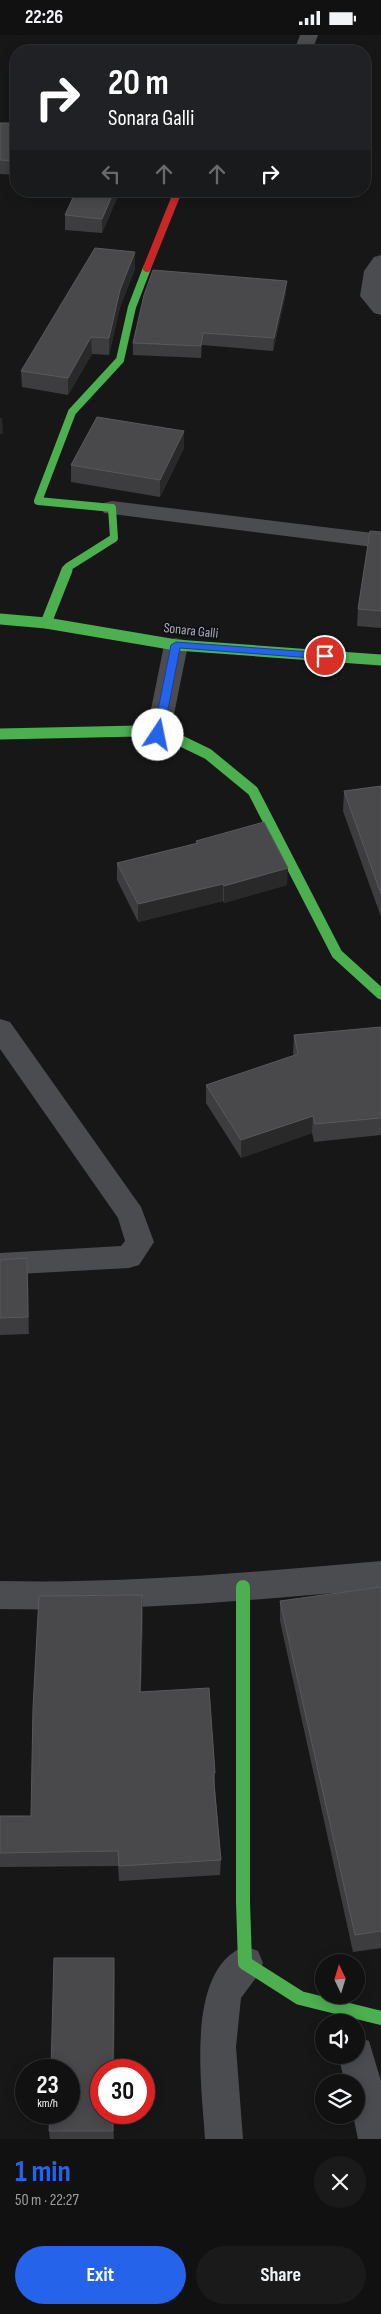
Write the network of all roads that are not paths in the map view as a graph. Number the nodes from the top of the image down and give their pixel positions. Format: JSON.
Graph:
{"nodes":[{"id":1,"x":176,"y":197,"type":"edge"},
{"id":2,"x":381,"y":261,"type":"edge"},
{"id":3,"x":381,"y":309,"type":"edge"},
{"id":4,"x":112,"y":509,"type":"junction"},
{"id":5,"x":381,"y":541,"type":"edge"},
{"id":6,"x":0,"y":619,"type":"edge"},
{"id":7,"x":46,"y":623,"type":"junction"},
{"id":8,"x":176,"y":645,"type":"junction"},
{"id":9,"x":381,"y":660,"type":"edge"},
{"id":10,"x":0,"y":734,"type":"edge"},
{"id":11,"x":158,"y":735,"type":"junction"},
{"id":12,"x":381,"y":994,"type":"edge"},
{"id":13,"x":0,"y":1029,"type":"edge"},
{"id":14,"x":0,"y":1264,"type":"edge"},
{"id":15,"x":381,"y":1575,"type":"edge"},
{"id":16,"x":243,"y":1587,"type":"junction"},
{"id":17,"x":0,"y":1595,"type":"edge"},
{"id":18,"x":246,"y":1963,"type":"junction"},
{"id":19,"x":342,"y":2014,"type":"edge"},
{"id":20,"x":365,"y":2018,"type":"edge"},
{"id":21,"x":381,"y":2019,"type":"edge"},
{"id":22,"x":358,"y":2064,"type":"edge"},
{"id":23,"x":224,"y":2139,"type":"edge"},
{"id":24,"x":377,"y":2139,"type":"edge"}],
"edges":[{"from":1,"to":4,"type":"street"},
{"from":2,"to":3,"type":"street"},
{"from":4,"to":5,"type":"street"},
{"from":4,"to":7,"type":"street"},
{"from":6,"to":7,"type":"street","name":"Sonara Galli"},
{"from":7,"to":8,"type":"street","name":"Sonara Galli"},
{"from":8,"to":9,"type":"street","name":"Sonara Galli"},
{"from":8,"to":11,"type":"street"},
{"from":10,"to":11,"type":"street"},
{"from":11,"to":12,"type":"street"},
{"from":13,"to":14,"type":"street"},
{"from":15,"to":16,"type":"street"},
{"from":16,"to":17,"type":"street"},
{"from":16,"to":18,"type":"street"},
{"from":18,"to":19,"type":"street"},
{"from":18,"to":23,"type":"street"},
{"from":20,"to":21,"type":"street"},
{"from":22,"to":24,"type":"street"}]}
